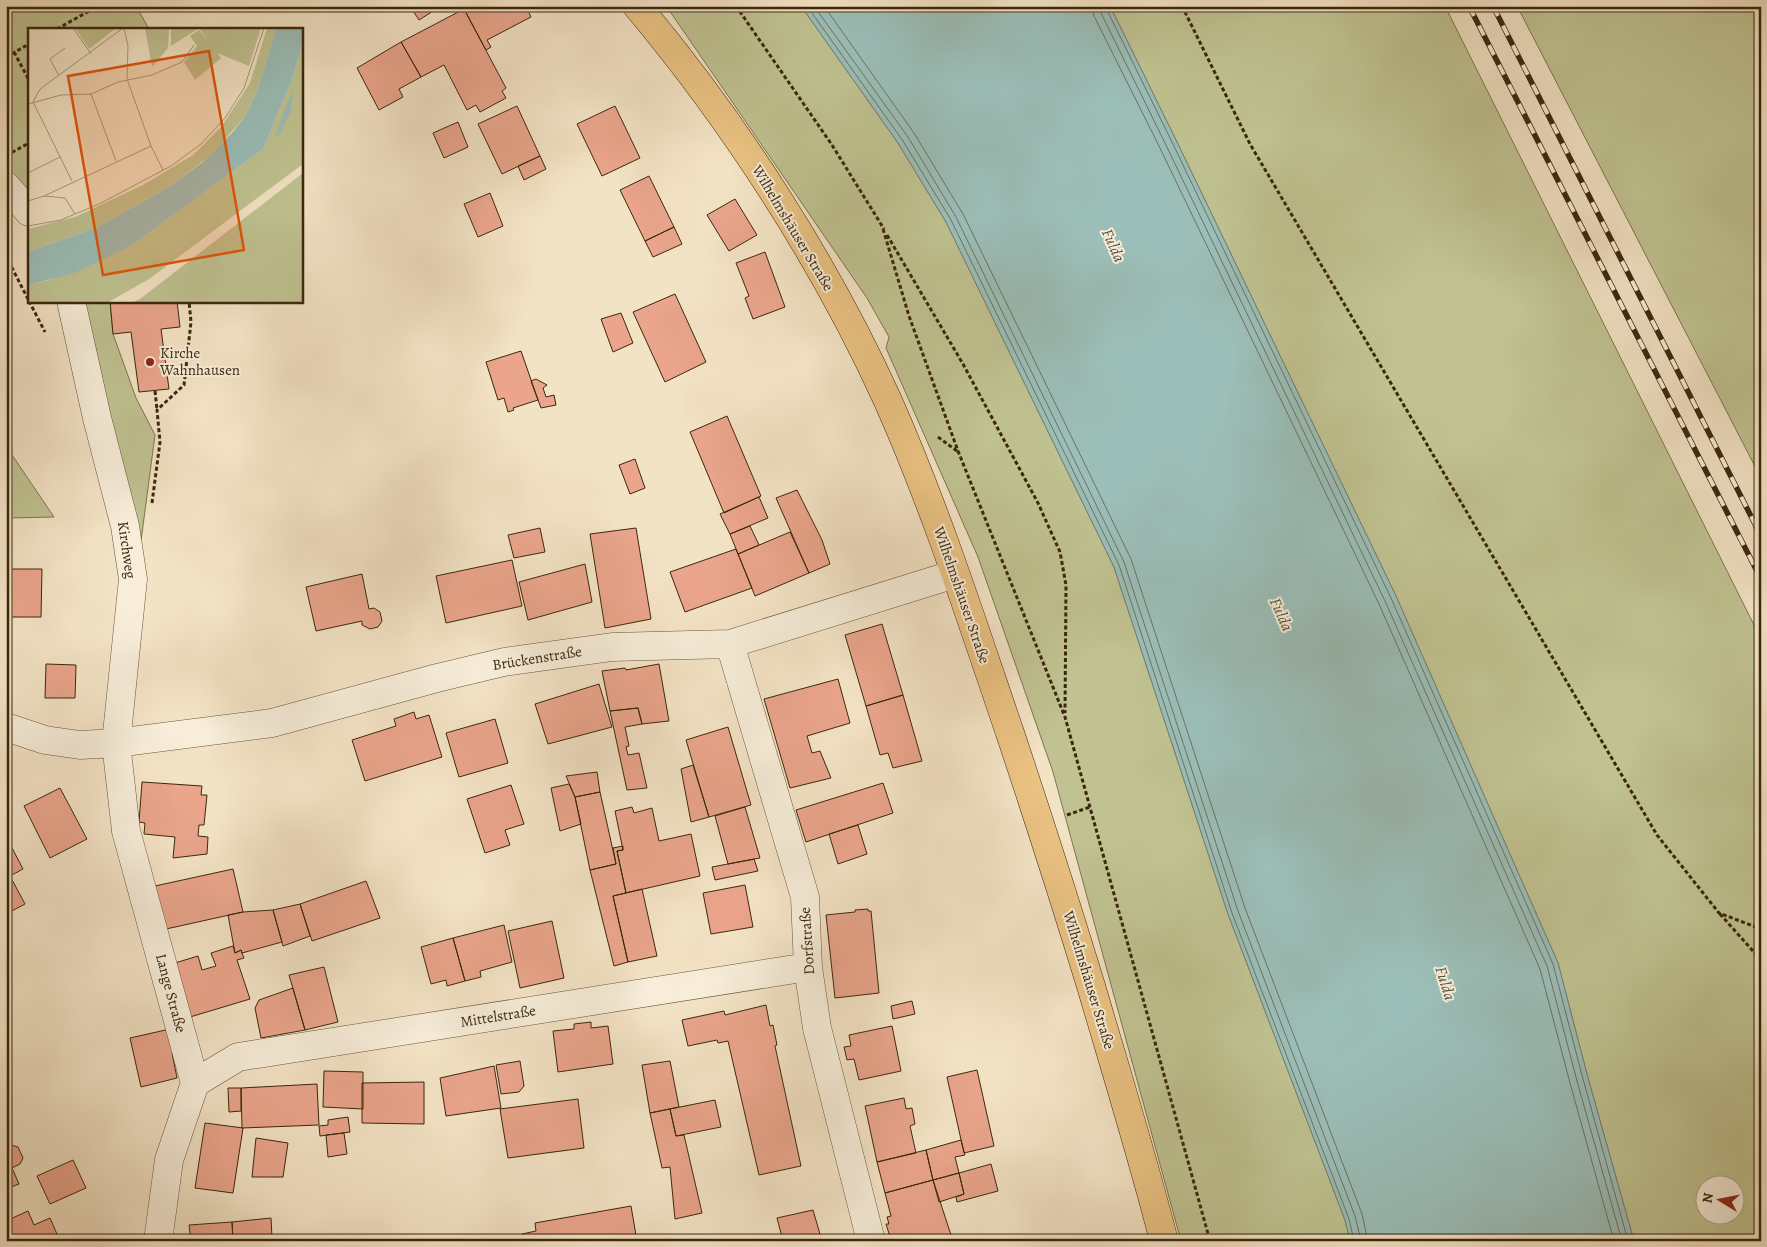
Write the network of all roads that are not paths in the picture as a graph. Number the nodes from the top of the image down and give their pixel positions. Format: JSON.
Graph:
{"nodes":[{"id":1,"x":637,"y":6,"type":"edge"},
{"id":2,"x":6,"y":186,"type":"edge"},
{"id":3,"x":28,"y":211,"type":"edge"},
{"id":4,"x":71,"y":302,"type":"edge"},
{"id":5,"x":955,"y":574,"type":"junction"},
{"id":6,"x":730,"y":644,"type":"junction"},
{"id":7,"x":6,"y":726,"type":"edge"},
{"id":8,"x":116,"y":743,"type":"junction"},
{"id":9,"x":808,"y":967,"type":"junction"},
{"id":10,"x":195,"y":1083,"type":"junction"},
{"id":11,"x":158,"y":1241,"type":"edge"},
{"id":12,"x":871,"y":1241,"type":"edge"},
{"id":13,"x":1164,"y":1241,"type":"edge"}],
"edges":[{"from":1,"to":5,"type":"main road","name":"Wilhelmshäuser Straße"},
{"from":2,"to":3,"type":"street"},
{"from":4,"to":8,"type":"street","name":"Kirchweg"},
{"from":5,"to":6,"type":"street","name":"Brückenstraße"},
{"from":5,"to":13,"type":"main road","name":"Wilhelmshäuser Straße"},
{"from":6,"to":8,"type":"street","name":"Brückenstraße"},
{"from":6,"to":9,"type":"street","name":"Dorfstraße"},
{"from":7,"to":8,"type":"street","name":"Brückenstraße"},
{"from":8,"to":10,"type":"street","name":"Lange Straße"},
{"from":9,"to":10,"type":"street","name":"Mittelstraße"},
{"from":9,"to":12,"type":"street","name":"Dorfstraße"},
{"from":10,"to":11,"type":"street"}]}
